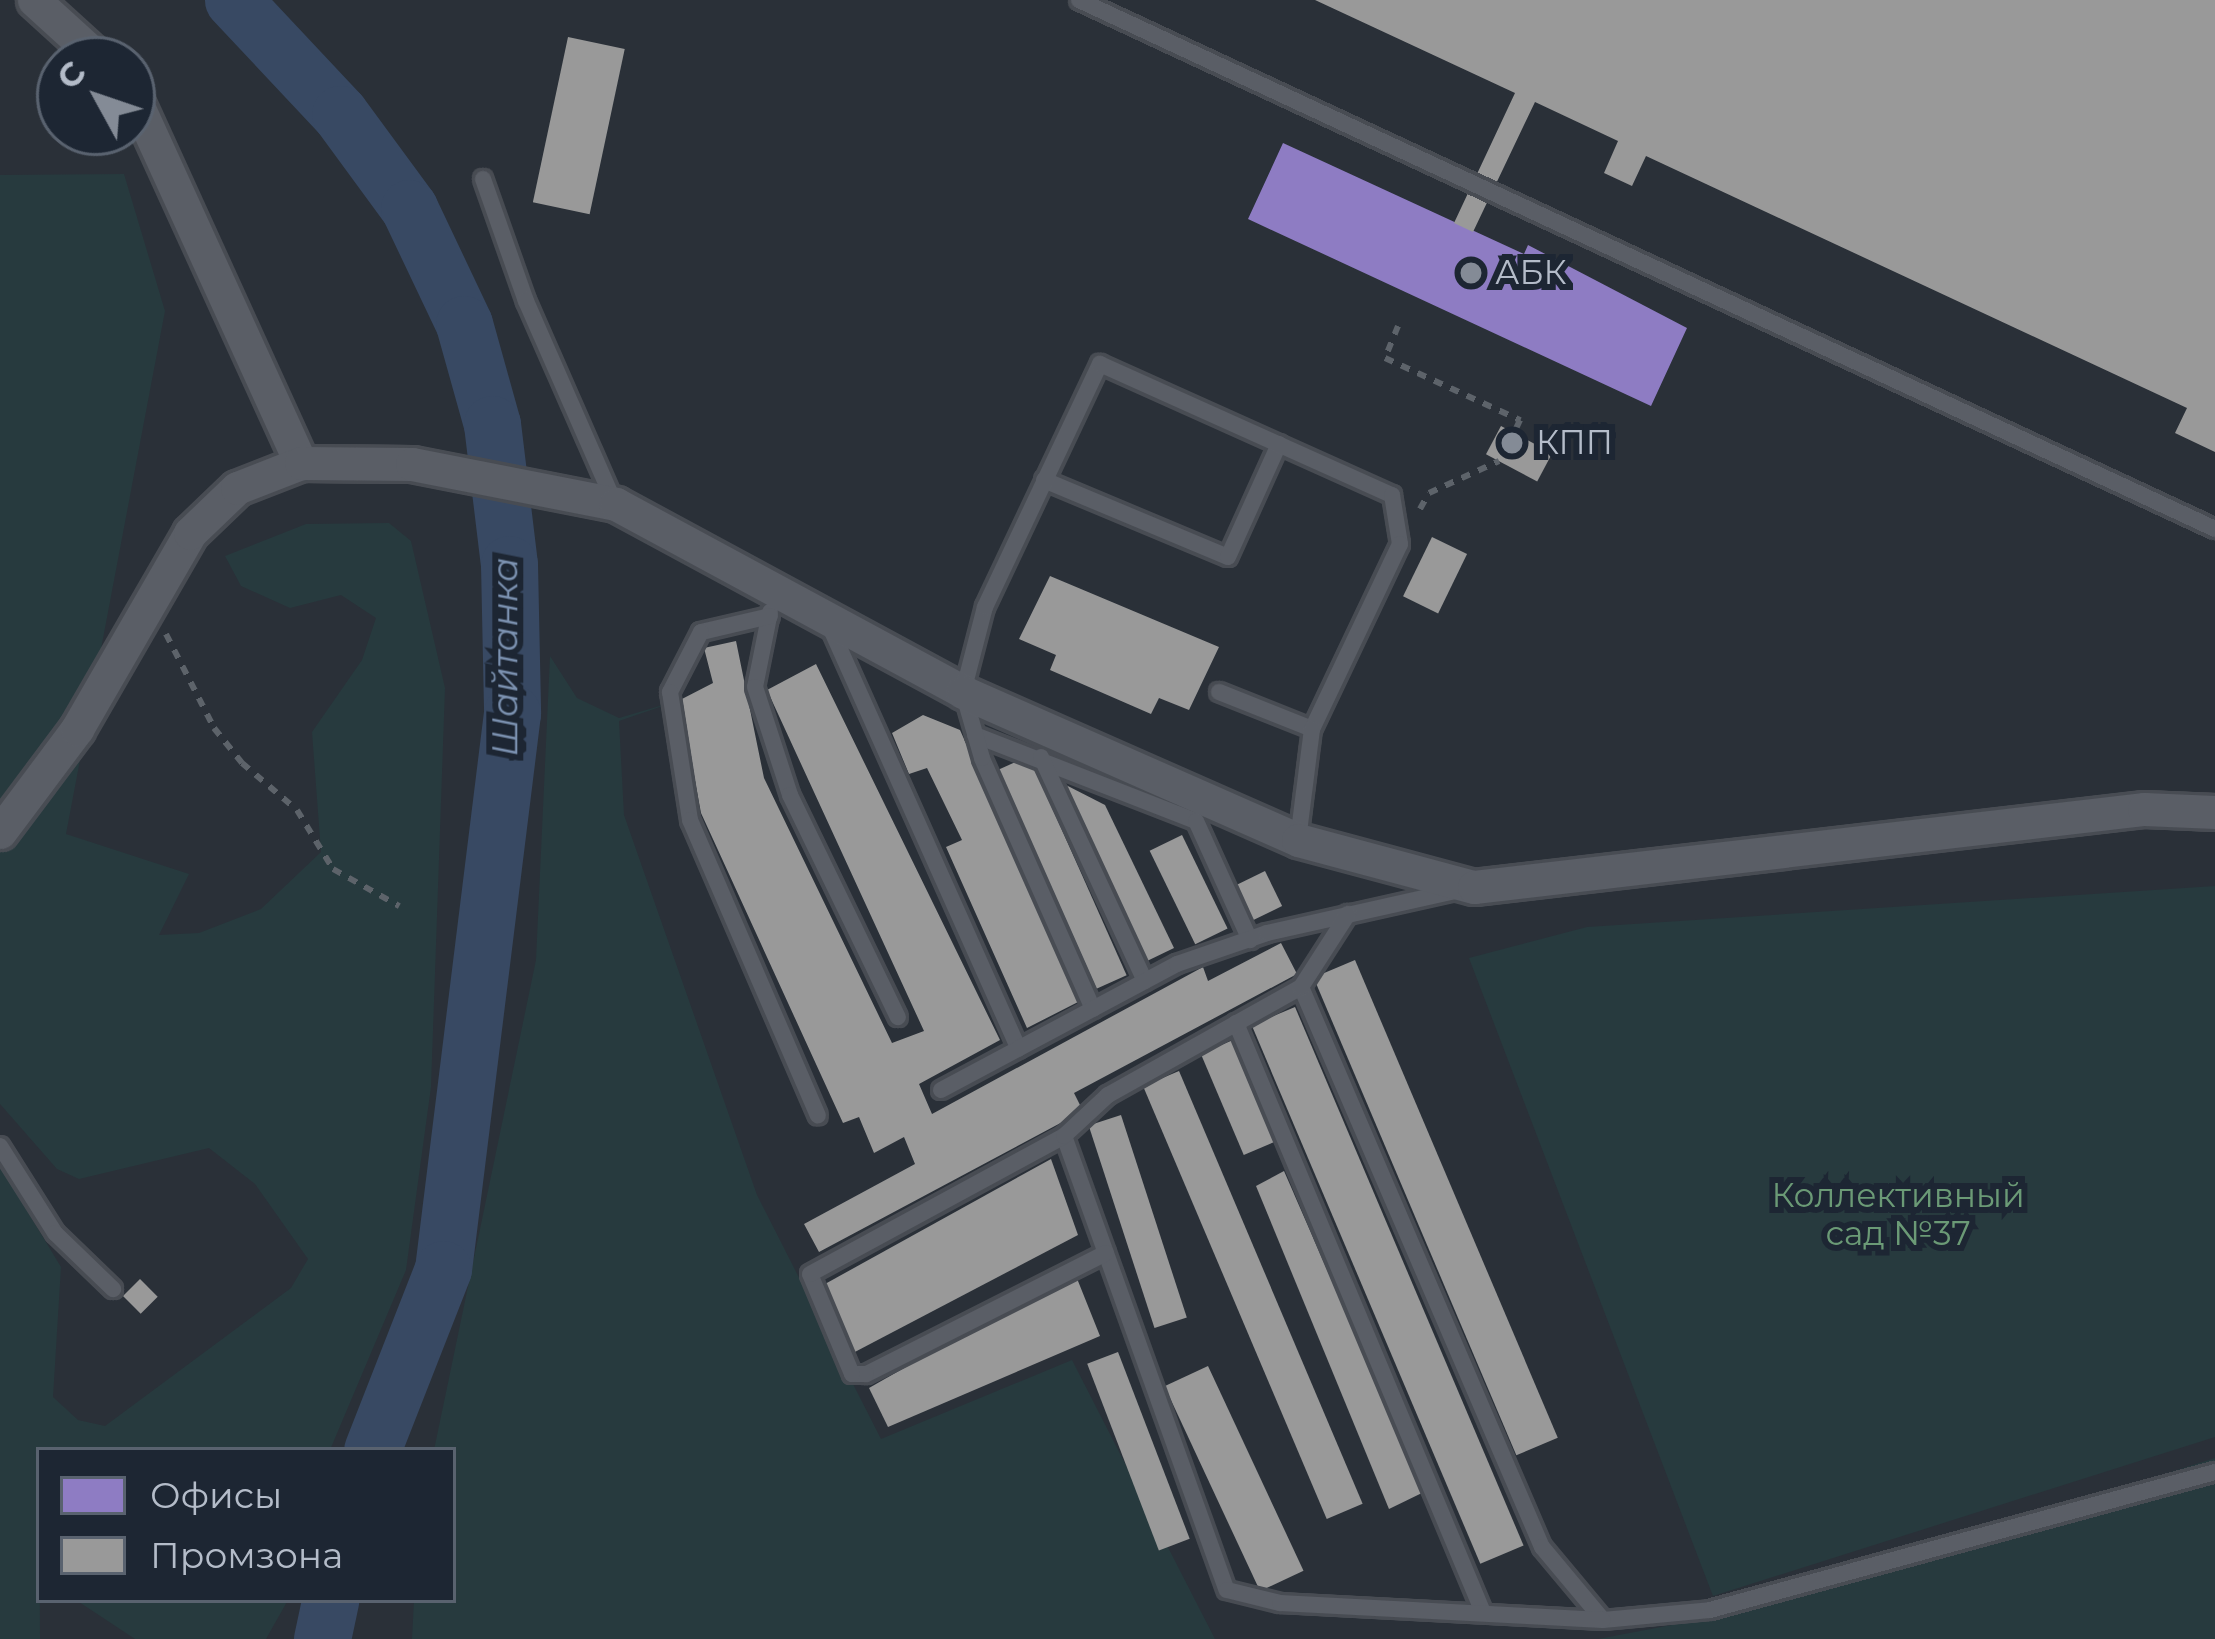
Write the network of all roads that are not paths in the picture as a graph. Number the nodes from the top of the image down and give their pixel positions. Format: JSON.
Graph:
{"nodes":[{"id":1,"x":34,"y":0,"type":"edge"},
{"id":2,"x":1079,"y":0,"type":"edge"},
{"id":3,"x":74,"y":36,"type":"edge"},
{"id":4,"x":156,"y":145,"type":"edge"},
{"id":5,"x":483,"y":178,"type":"dead end"},
{"id":6,"x":1280,"y":444,"type":"junction"},
{"id":7,"x":302,"y":463,"type":"junction"},
{"id":8,"x":1044,"y":480,"type":"junction"},
{"id":9,"x":616,"y":504,"type":"junction"},
{"id":10,"x":2215,"y":529,"type":"edge"},
{"id":11,"x":772,"y":605,"type":"junction"},
{"id":12,"x":830,"y":627,"type":"junction"},
{"id":13,"x":963,"y":692,"type":"junction"},
{"id":14,"x":1219,"y":692,"type":"dead end"},
{"id":15,"x":1312,"y":729,"type":"junction"},
{"id":16,"x":975,"y":735,"type":"junction"},
{"id":17,"x":1041,"y":757,"type":"junction"},
{"id":18,"x":2215,"y":812,"type":"edge"},
{"id":19,"x":0,"y":832,"type":"edge"},
{"id":20,"x":1298,"y":840,"type":"junction"},
{"id":21,"x":1474,"y":887,"type":"junction"},
{"id":22,"x":1348,"y":914,"type":"junction"},
{"id":23,"x":1250,"y":940,"type":"junction"},
{"id":24,"x":1144,"y":981,"type":"junction"},
{"id":25,"x":1301,"y":987,"type":"junction"},
{"id":26,"x":1093,"y":1009,"type":"junction"},
{"id":27,"x":898,"y":1017,"type":"dead end"},
{"id":28,"x":1236,"y":1024,"type":"junction"},
{"id":29,"x":1018,"y":1049,"type":"junction"},
{"id":30,"x":941,"y":1090,"type":"dead end"},
{"id":31,"x":818,"y":1117,"type":"dead end"},
{"id":32,"x":1064,"y":1136,"type":"junction"},
{"id":33,"x":0,"y":1146,"type":"edge"},
{"id":34,"x":1106,"y":1253,"type":"junction"},
{"id":35,"x":113,"y":1289,"type":"dead end"},
{"id":36,"x":2215,"y":1472,"type":"edge"},
{"id":37,"x":1482,"y":1610,"type":"junction"},
{"id":38,"x":1603,"y":1620,"type":"junction"}],
"edges":[{"from":1,"to":3,"type":"street"},
{"from":2,"to":10,"type":"lane"},
{"from":4,"to":7,"type":"street"},
{"from":5,"to":9,"type":"lane"},
{"from":6,"to":8,"type":"lane"},
{"from":6,"to":8,"type":"lane"},
{"from":6,"to":15,"type":"lane"},
{"from":7,"to":9,"type":"street"},
{"from":7,"to":19,"type":"street"},
{"from":8,"to":13,"type":"lane"},
{"from":9,"to":11,"type":"street"},
{"from":11,"to":12,"type":"street"},
{"from":11,"to":27,"type":"lane"},
{"from":11,"to":31,"type":"lane"},
{"from":12,"to":13,"type":"street"},
{"from":12,"to":29,"type":"lane"},
{"from":13,"to":16,"type":"lane"},
{"from":13,"to":20,"type":"street"},
{"from":14,"to":15,"type":"lane"},
{"from":15,"to":20,"type":"lane"},
{"from":16,"to":17,"type":"lane"},
{"from":16,"to":26,"type":"lane"},
{"from":17,"to":23,"type":"lane"},
{"from":17,"to":24,"type":"lane"},
{"from":18,"to":21,"type":"street"},
{"from":20,"to":21,"type":"street"},
{"from":21,"to":22,"type":"lane"},
{"from":22,"to":23,"type":"lane"},
{"from":22,"to":25,"type":"lane"},
{"from":23,"to":24,"type":"lane"},
{"from":24,"to":26,"type":"lane"},
{"from":25,"to":28,"type":"lane"},
{"from":25,"to":38,"type":"lane"},
{"from":26,"to":29,"type":"lane"},
{"from":28,"to":32,"type":"lane"},
{"from":28,"to":37,"type":"lane"},
{"from":29,"to":30,"type":"lane"},
{"from":32,"to":34,"type":"lane"},
{"from":32,"to":34,"type":"lane"},
{"from":33,"to":35,"type":"lane"},
{"from":34,"to":37,"type":"lane"},
{"from":36,"to":38,"type":"lane"},
{"from":37,"to":38,"type":"lane"}]}
